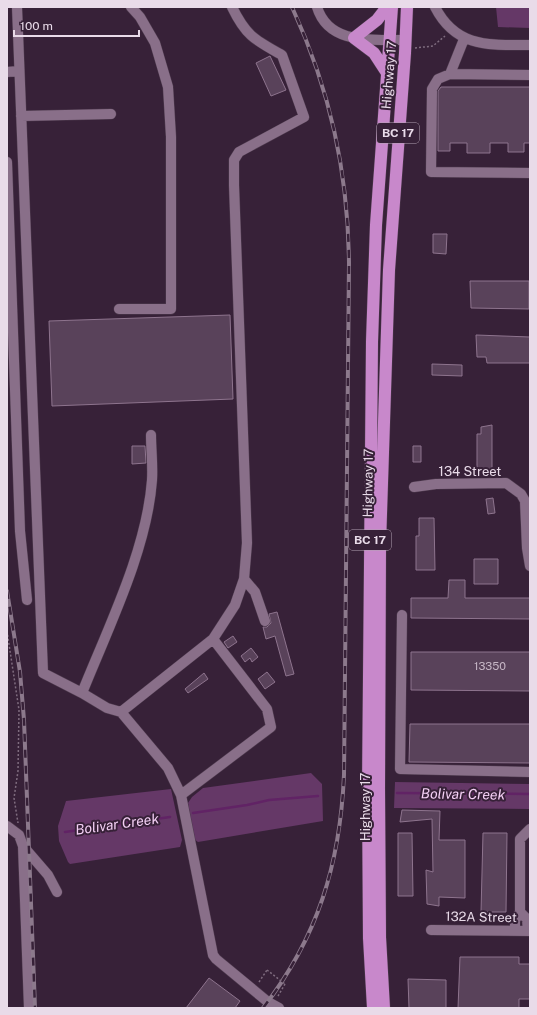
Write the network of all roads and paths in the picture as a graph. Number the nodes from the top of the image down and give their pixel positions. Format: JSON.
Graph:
{"nodes":[{"id":1,"x":17,"y":7,"type":"edge"},
{"id":2,"x":131,"y":7,"type":"edge"},
{"id":3,"x":232,"y":7,"type":"edge"},
{"id":4,"x":317,"y":7,"type":"edge"},
{"id":5,"x":387,"y":7,"type":"edge"},
{"id":6,"x":392,"y":7,"type":"edge"},
{"id":7,"x":407,"y":7,"type":"edge"},
{"id":8,"x":435,"y":7,"type":"edge"},
{"id":9,"x":446,"y":35,"type":"dead end"},
{"id":10,"x":354,"y":38,"type":"junction"},
{"id":11,"x":390,"y":39,"type":"junction"},
{"id":12,"x":464,"y":39,"type":"junction"},
{"id":13,"x":410,"y":44,"type":"junction"},
{"id":14,"x":530,"y":45,"type":"edge"},
{"id":15,"x":20,"y":71,"type":"junction"},
{"id":16,"x":7,"y":72,"type":"edge"},
{"id":17,"x":387,"y":73,"type":"junction"},
{"id":18,"x":450,"y":74,"type":"junction"},
{"id":19,"x":530,"y":75,"type":"edge"},
{"id":20,"x":111,"y":114,"type":"dead end"},
{"id":21,"x":21,"y":116,"type":"junction"},
{"id":22,"x":7,"y":162,"type":"edge"},
{"id":23,"x":530,"y":173,"type":"edge"},
{"id":24,"x":24,"y":207,"type":"junction"},
{"id":25,"x":9,"y":208,"type":"junction"},
{"id":26,"x":119,"y":309,"type":"dead end"},
{"id":27,"x":30,"y":344,"type":"junction"},
{"id":28,"x":14,"y":345,"type":"junction"},
{"id":29,"x":151,"y":435,"type":"dead end"},
{"id":30,"x":414,"y":487,"type":"dead end"},
{"id":31,"x":530,"y":566,"type":"edge"},
{"id":32,"x":244,"y":579,"type":"junction"},
{"id":33,"x":27,"y":600,"type":"dead end"},
{"id":34,"x":402,"y":615,"type":"dead end"},
{"id":35,"x":265,"y":621,"type":"dead end"},
{"id":36,"x":7,"y":631,"type":"edge"},
{"id":37,"x":213,"y":639,"type":"junction"},
{"id":38,"x":82,"y":693,"type":"junction"},
{"id":39,"x":121,"y":712,"type":"junction"},
{"id":40,"x":530,"y":772,"type":"edge"},
{"id":41,"x":181,"y":795,"type":"junction"},
{"id":42,"x":7,"y":826,"type":"edge"},
{"id":43,"x":530,"y":829,"type":"edge"},
{"id":44,"x":19,"y":835,"type":"junction"},
{"id":45,"x":23,"y":846,"type":"junction"},
{"id":46,"x":57,"y":892,"type":"dead end"},
{"id":47,"x":520,"y":912,"type":"junction"},
{"id":48,"x":431,"y":930,"type":"dead end"},
{"id":49,"x":515,"y":931,"type":"junction"},
{"id":50,"x":529,"y":931,"type":"edge"},
{"id":51,"x":258,"y":984,"type":"dead end"},
{"id":52,"x":277,"y":997,"type":"dead end"},
{"id":53,"x":29,"y":1008,"type":"edge"},
{"id":54,"x":279,"y":1008,"type":"edge"},
{"id":55,"x":373,"y":1008,"type":"edge"},
{"id":56,"x":384,"y":1008,"type":"edge"}],
"edges":[{"from":1,"to":15,"type":"street"},
{"from":2,"to":26,"type":"street"},
{"from":3,"to":32,"type":"street"},
{"from":4,"to":10,"type":"street"},
{"from":5,"to":10,"type":"highway"},
{"from":6,"to":11,"type":"highway","name":"Highway 17","number":"BC 17"},
{"from":7,"to":13,"type":"highway","name":"Highway 17","number":"BC 17"},
{"from":8,"to":12,"type":"street"},
{"from":9,"to":13,"type":"path"},
{"from":10,"to":11,"type":"street"},
{"from":10,"to":17,"type":"highway"},
{"from":11,"to":13,"type":"street"},
{"from":11,"to":17,"type":"highway","name":"Highway 17","number":"BC 17"},
{"from":12,"to":14,"type":"street"},
{"from":12,"to":18,"type":"street"},
{"from":13,"to":56,"type":"highway","name":"Highway 17","number":"BC 17"},
{"from":15,"to":16,"type":"street"},
{"from":15,"to":21,"type":"street"},
{"from":17,"to":55,"type":"highway","name":"Highway 17","number":"BC 17"},
{"from":18,"to":19,"type":"street"},
{"from":18,"to":23,"type":"street"},
{"from":20,"to":21,"type":"street"},
{"from":21,"to":24,"type":"street"},
{"from":22,"to":25,"type":"street"},
{"from":24,"to":25,"type":"street"},
{"from":24,"to":27,"type":"street"},
{"from":25,"to":28,"type":"street"},
{"from":27,"to":28,"type":"street"},
{"from":27,"to":38,"type":"street"},
{"from":28,"to":33,"type":"street"},
{"from":29,"to":38,"type":"street"},
{"from":30,"to":31,"type":"street","name":"134 Street"},
{"from":32,"to":35,"type":"street"},
{"from":32,"to":37,"type":"street"},
{"from":34,"to":40,"type":"street"},
{"from":36,"to":44,"type":"path"},
{"from":37,"to":39,"type":"street"},
{"from":37,"to":41,"type":"street"},
{"from":38,"to":39,"type":"street"},
{"from":39,"to":41,"type":"street"},
{"from":41,"to":54,"type":"street"},
{"from":42,"to":44,"type":"street"},
{"from":43,"to":47,"type":"street"},
{"from":44,"to":45,"type":"street"},
{"from":45,"to":46,"type":"street"},
{"from":45,"to":53,"type":"street"},
{"from":47,"to":49,"type":"street"},
{"from":47,"to":50,"type":"street"},
{"from":48,"to":49,"type":"street","name":"132A Street"},
{"from":49,"to":50,"type":"street","name":"132A Street"},
{"from":51,"to":52,"type":"path","bridge":true}]}
